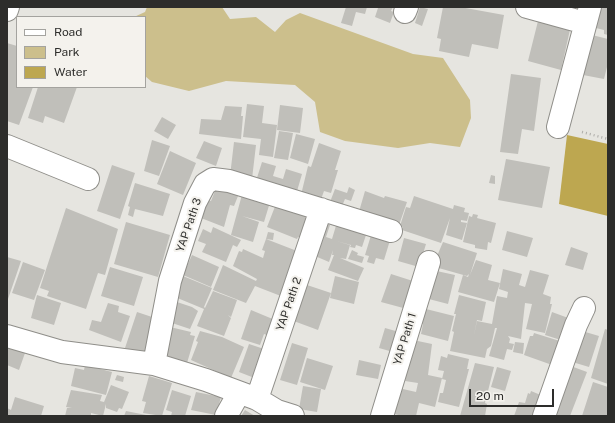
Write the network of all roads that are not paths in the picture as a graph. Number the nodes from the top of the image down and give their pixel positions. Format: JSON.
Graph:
{"nodes":[{"id":1,"x":8,"y":7,"type":"edge"},
{"id":2,"x":527,"y":7,"type":"edge"},
{"id":3,"x":7,"y":10,"type":"edge"},
{"id":4,"x":588,"y":15,"type":"edge"},
{"id":5,"x":558,"y":126,"type":"dead end"},
{"id":6,"x":7,"y":146,"type":"edge"},
{"id":7,"x":88,"y":179,"type":"dead end"},
{"id":8,"x":321,"y":209,"type":"junction"},
{"id":9,"x":391,"y":231,"type":"dead end"},
{"id":10,"x":428,"y":262,"type":"dead end"},
{"id":11,"x":584,"y":308,"type":"dead end"},
{"id":12,"x":7,"y":336,"type":"edge"},
{"id":13,"x":154,"y":364,"type":"junction"},
{"id":14,"x":248,"y":396,"type":"junction"},
{"id":15,"x":226,"y":416,"type":"edge"},
{"id":16,"x":293,"y":416,"type":"edge"},
{"id":17,"x":382,"y":416,"type":"edge"},
{"id":18,"x":544,"y":416,"type":"edge"}],
"edges":[{"from":1,"to":3,"type":"street"},
{"from":2,"to":4,"type":"street"},
{"from":4,"to":5,"type":"street"},
{"from":6,"to":7,"type":"street"},
{"from":8,"to":9,"type":"street","name":"YAP Path 3"},
{"from":8,"to":13,"type":"street","name":"YAP Path 3"},
{"from":8,"to":14,"type":"street","name":"YAP Path 2"},
{"from":10,"to":17,"type":"street","name":"YAP Path 1"},
{"from":11,"to":18,"type":"street"},
{"from":12,"to":13,"type":"street"},
{"from":13,"to":14,"type":"street"},
{"from":14,"to":15,"type":"street","name":"YAP Path 2"},
{"from":14,"to":16,"type":"street"}]}
